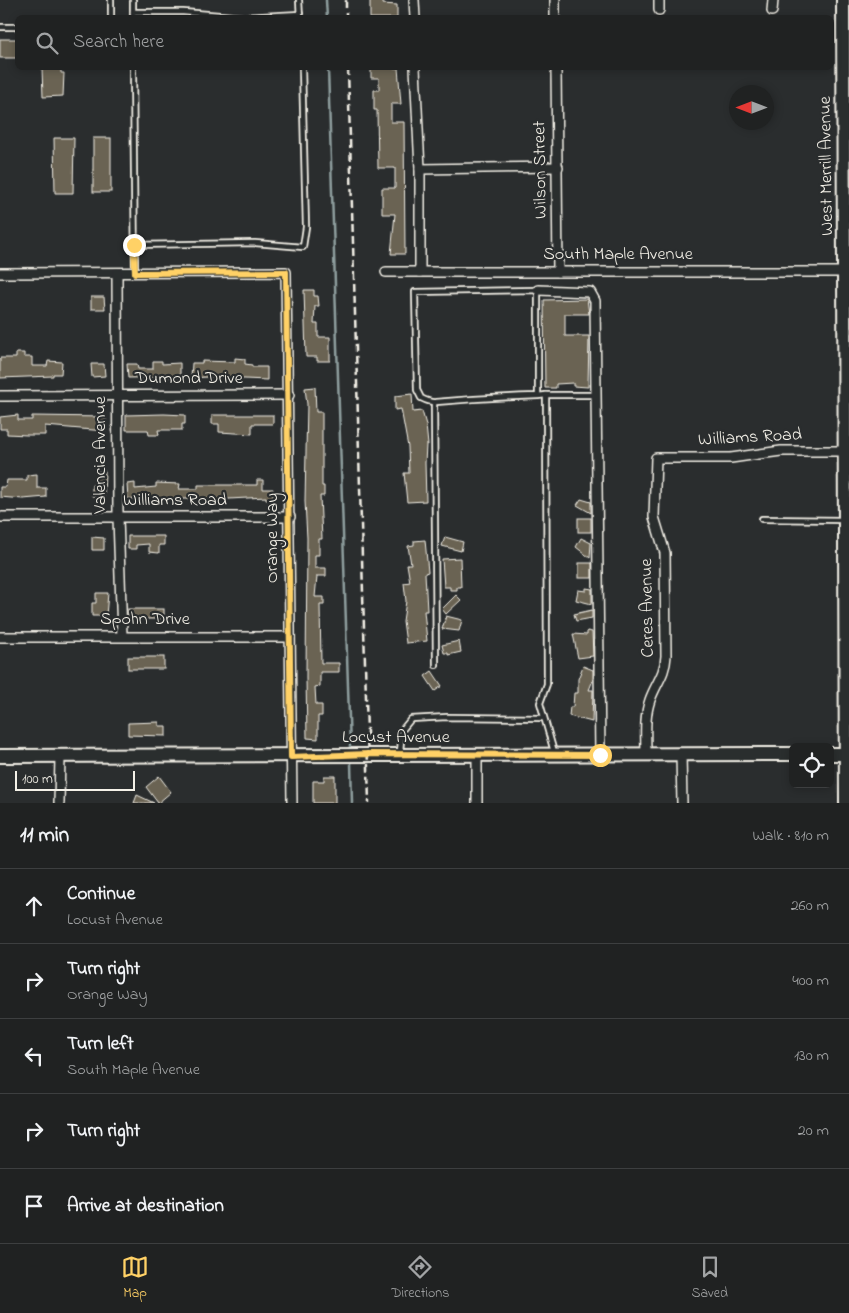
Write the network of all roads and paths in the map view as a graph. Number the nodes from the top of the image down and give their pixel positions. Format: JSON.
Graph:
{"nodes":[{"id":1,"x":111,"y":0,"type":"edge"},
{"id":2,"x":133,"y":0,"type":"edge"},
{"id":3,"x":299,"y":0,"type":"edge"},
{"id":4,"x":414,"y":0,"type":"edge"},
{"id":5,"x":555,"y":0,"type":"edge"},
{"id":6,"x":772,"y":0,"type":"edge"},
{"id":7,"x":843,"y":0,"type":"edge"},
{"id":8,"x":772,"y":11,"type":"dead end"},
{"id":9,"x":111,"y":15,"type":"edge"},
{"id":10,"x":133,"y":15,"type":"edge"},
{"id":11,"x":220,"y":15,"type":"edge"},
{"id":12,"x":300,"y":15,"type":"edge"},
{"id":13,"x":415,"y":15,"type":"edge"},
{"id":14,"x":555,"y":15,"type":"edge"},
{"id":15,"x":0,"y":27,"type":"edge"},
{"id":16,"x":15,"y":27,"type":"edge"},
{"id":17,"x":133,"y":70,"type":"edge"},
{"id":18,"x":302,"y":70,"type":"edge"},
{"id":19,"x":415,"y":70,"type":"edge"},
{"id":20,"x":556,"y":70,"type":"edge"},
{"id":21,"x":846,"y":76,"type":"edge"},
{"id":22,"x":558,"y":167,"type":"junction"},
{"id":23,"x":420,"y":169,"type":"junction"},
{"id":24,"x":134,"y":245,"type":"junction"},
{"id":25,"x":386,"y":272,"type":"dead end"},
{"id":26,"x":420,"y":272,"type":"junction"},
{"id":27,"x":558,"y":272,"type":"junction"},
{"id":28,"x":847,"y":272,"type":"edge"},
{"id":29,"x":0,"y":273,"type":"edge"},
{"id":30,"x":117,"y":273,"type":"junction"},
{"id":31,"x":135,"y":273,"type":"junction"},
{"id":32,"x":538,"y":290,"type":"junction"},
{"id":33,"x":289,"y":395,"type":"junction"},
{"id":34,"x":546,"y":395,"type":"junction"},
{"id":35,"x":0,"y":396,"type":"edge"},
{"id":36,"x":117,"y":396,"type":"junction"},
{"id":37,"x":538,"y":396,"type":"junction"},
{"id":38,"x":598,"y":396,"type":"junction"},
{"id":39,"x":434,"y":402,"type":"junction"},
{"id":40,"x":845,"y":451,"type":"junction"},
{"id":41,"x":656,"y":458,"type":"joint"},
{"id":42,"x":0,"y":517,"type":"edge"},
{"id":43,"x":118,"y":517,"type":"junction"},
{"id":44,"x":290,"y":517,"type":"junction"},
{"id":45,"x":762,"y":519,"type":"dead end"},
{"id":46,"x":846,"y":520,"type":"junction"},
{"id":47,"x":122,"y":636,"type":"junction"},
{"id":48,"x":0,"y":637,"type":"edge"},
{"id":49,"x":290,"y":637,"type":"junction"},
{"id":50,"x":436,"y":665,"type":"dead end"},
{"id":51,"x":543,"y":718,"type":"junction"},
{"id":52,"x":400,"y":754,"type":"junction"},
{"id":53,"x":646,"y":754,"type":"junction"},
{"id":54,"x":681,"y":754,"type":"junction"},
{"id":55,"x":789,"y":754,"type":"edge"},
{"id":56,"x":834,"y":754,"type":"edge"},
{"id":57,"x":847,"y":754,"type":"edge"},
{"id":58,"x":477,"y":755,"type":"junction"},
{"id":59,"x":600,"y":755,"type":"junction"},
{"id":60,"x":0,"y":756,"type":"edge"},
{"id":61,"x":555,"y":756,"type":"junction"},
{"id":62,"x":60,"y":757,"type":"junction"},
{"id":63,"x":291,"y":757,"type":"junction"},
{"id":64,"x":59,"y":803,"type":"edge"},
{"id":65,"x":292,"y":803,"type":"edge"},
{"id":66,"x":477,"y":803,"type":"edge"},
{"id":67,"x":682,"y":803,"type":"edge"},
{"id":68,"x":846,"y":803,"type":"edge"}],
"edges":[{"from":1,"to":9,"type":"lane"},
{"from":2,"to":10,"type":"lane"},
{"from":3,"to":12,"type":"lane"},
{"from":4,"to":13,"type":"street"},
{"from":5,"to":14,"type":"street"},
{"from":6,"to":8,"type":"street"},
{"from":7,"to":21,"type":"street","name":"West Merrill Avenue"},
{"from":10,"to":11,"type":"lane"},
{"from":15,"to":16,"type":"lane"},
{"from":17,"to":24,"type":"lane"},
{"from":18,"to":24,"type":"lane"},
{"from":19,"to":23,"type":"street"},
{"from":20,"to":22,"type":"street","name":"Wilson Street"},
{"from":21,"to":28,"type":"street","name":"West Merrill Avenue"},
{"from":22,"to":23,"type":"street"},
{"from":22,"to":27,"type":"street","name":"Wilson Street"},
{"from":23,"to":26,"type":"street"},
{"from":24,"to":31,"type":"lane"},
{"from":25,"to":26,"type":"street","name":"South Maple Avenue"},
{"from":26,"to":27,"type":"street","name":"South Maple Avenue"},
{"from":27,"to":28,"type":"street","name":"South Maple Avenue"},
{"from":28,"to":40,"type":"street","name":"West Merrill Avenue"},
{"from":29,"to":30,"type":"street"},
{"from":30,"to":31,"type":"street"},
{"from":30,"to":36,"type":"street","name":"Valencia Avenue"},
{"from":31,"to":33,"type":"street","name":"Orange Way"},
{"from":32,"to":37,"type":"lane"},
{"from":32,"to":38,"type":"street"},
{"from":32,"to":39,"type":"lane"},
{"from":33,"to":36,"type":"street","name":"Dumond Drive"},
{"from":33,"to":44,"type":"street","name":"Orange Way"},
{"from":34,"to":37,"type":"lane"},
{"from":34,"to":38,"type":"lane"},
{"from":34,"to":51,"type":"lane"},
{"from":35,"to":36,"type":"street","name":"Dumond Drive"},
{"from":36,"to":43,"type":"street","name":"Valencia Avenue"},
{"from":37,"to":39,"type":"lane"},
{"from":38,"to":59,"type":"street"},
{"from":39,"to":50,"type":"lane"},
{"from":40,"to":41,"type":"street","name":"Williams Road"},
{"from":40,"to":46,"type":"street","name":"West Merrill Avenue"},
{"from":41,"to":53,"type":"street","name":"Ceres Avenue"},
{"from":42,"to":43,"type":"street","name":"Williams Road"},
{"from":43,"to":44,"type":"street","name":"Williams Road"},
{"from":43,"to":47,"type":"street","name":"Valencia Avenue"},
{"from":44,"to":49,"type":"street","name":"Orange Way"},
{"from":45,"to":46,"type":"lane"},
{"from":46,"to":57,"type":"street","name":"West Merrill Avenue"},
{"from":47,"to":48,"type":"street","name":"Spohn Drive"},
{"from":47,"to":49,"type":"street","name":"Spohn Drive"},
{"from":49,"to":63,"type":"street","name":"Orange Way"},
{"from":51,"to":52,"type":"lane"},
{"from":51,"to":61,"type":"lane"},
{"from":52,"to":58,"type":"street","name":"Locust Avenue"},
{"from":52,"to":63,"type":"street","name":"Locust Avenue"},
{"from":53,"to":54,"type":"street","name":"Locust Avenue"},
{"from":53,"to":59,"type":"street","name":"Locust Avenue"},
{"from":54,"to":55,"type":"street","name":"Locust Avenue"},
{"from":54,"to":67,"type":"street"},
{"from":56,"to":57,"type":"street"},
{"from":57,"to":68,"type":"street","name":"West Merrill Avenue"},
{"from":58,"to":61,"type":"street","name":"Locust Avenue"},
{"from":58,"to":66,"type":"street"},
{"from":59,"to":61,"type":"street","name":"Locust Avenue"},
{"from":60,"to":62,"type":"street","name":"Locust Avenue"},
{"from":62,"to":63,"type":"street","name":"Locust Avenue"},
{"from":62,"to":64,"type":"street"},
{"from":63,"to":65,"type":"street","name":"Orange Way"}]}
